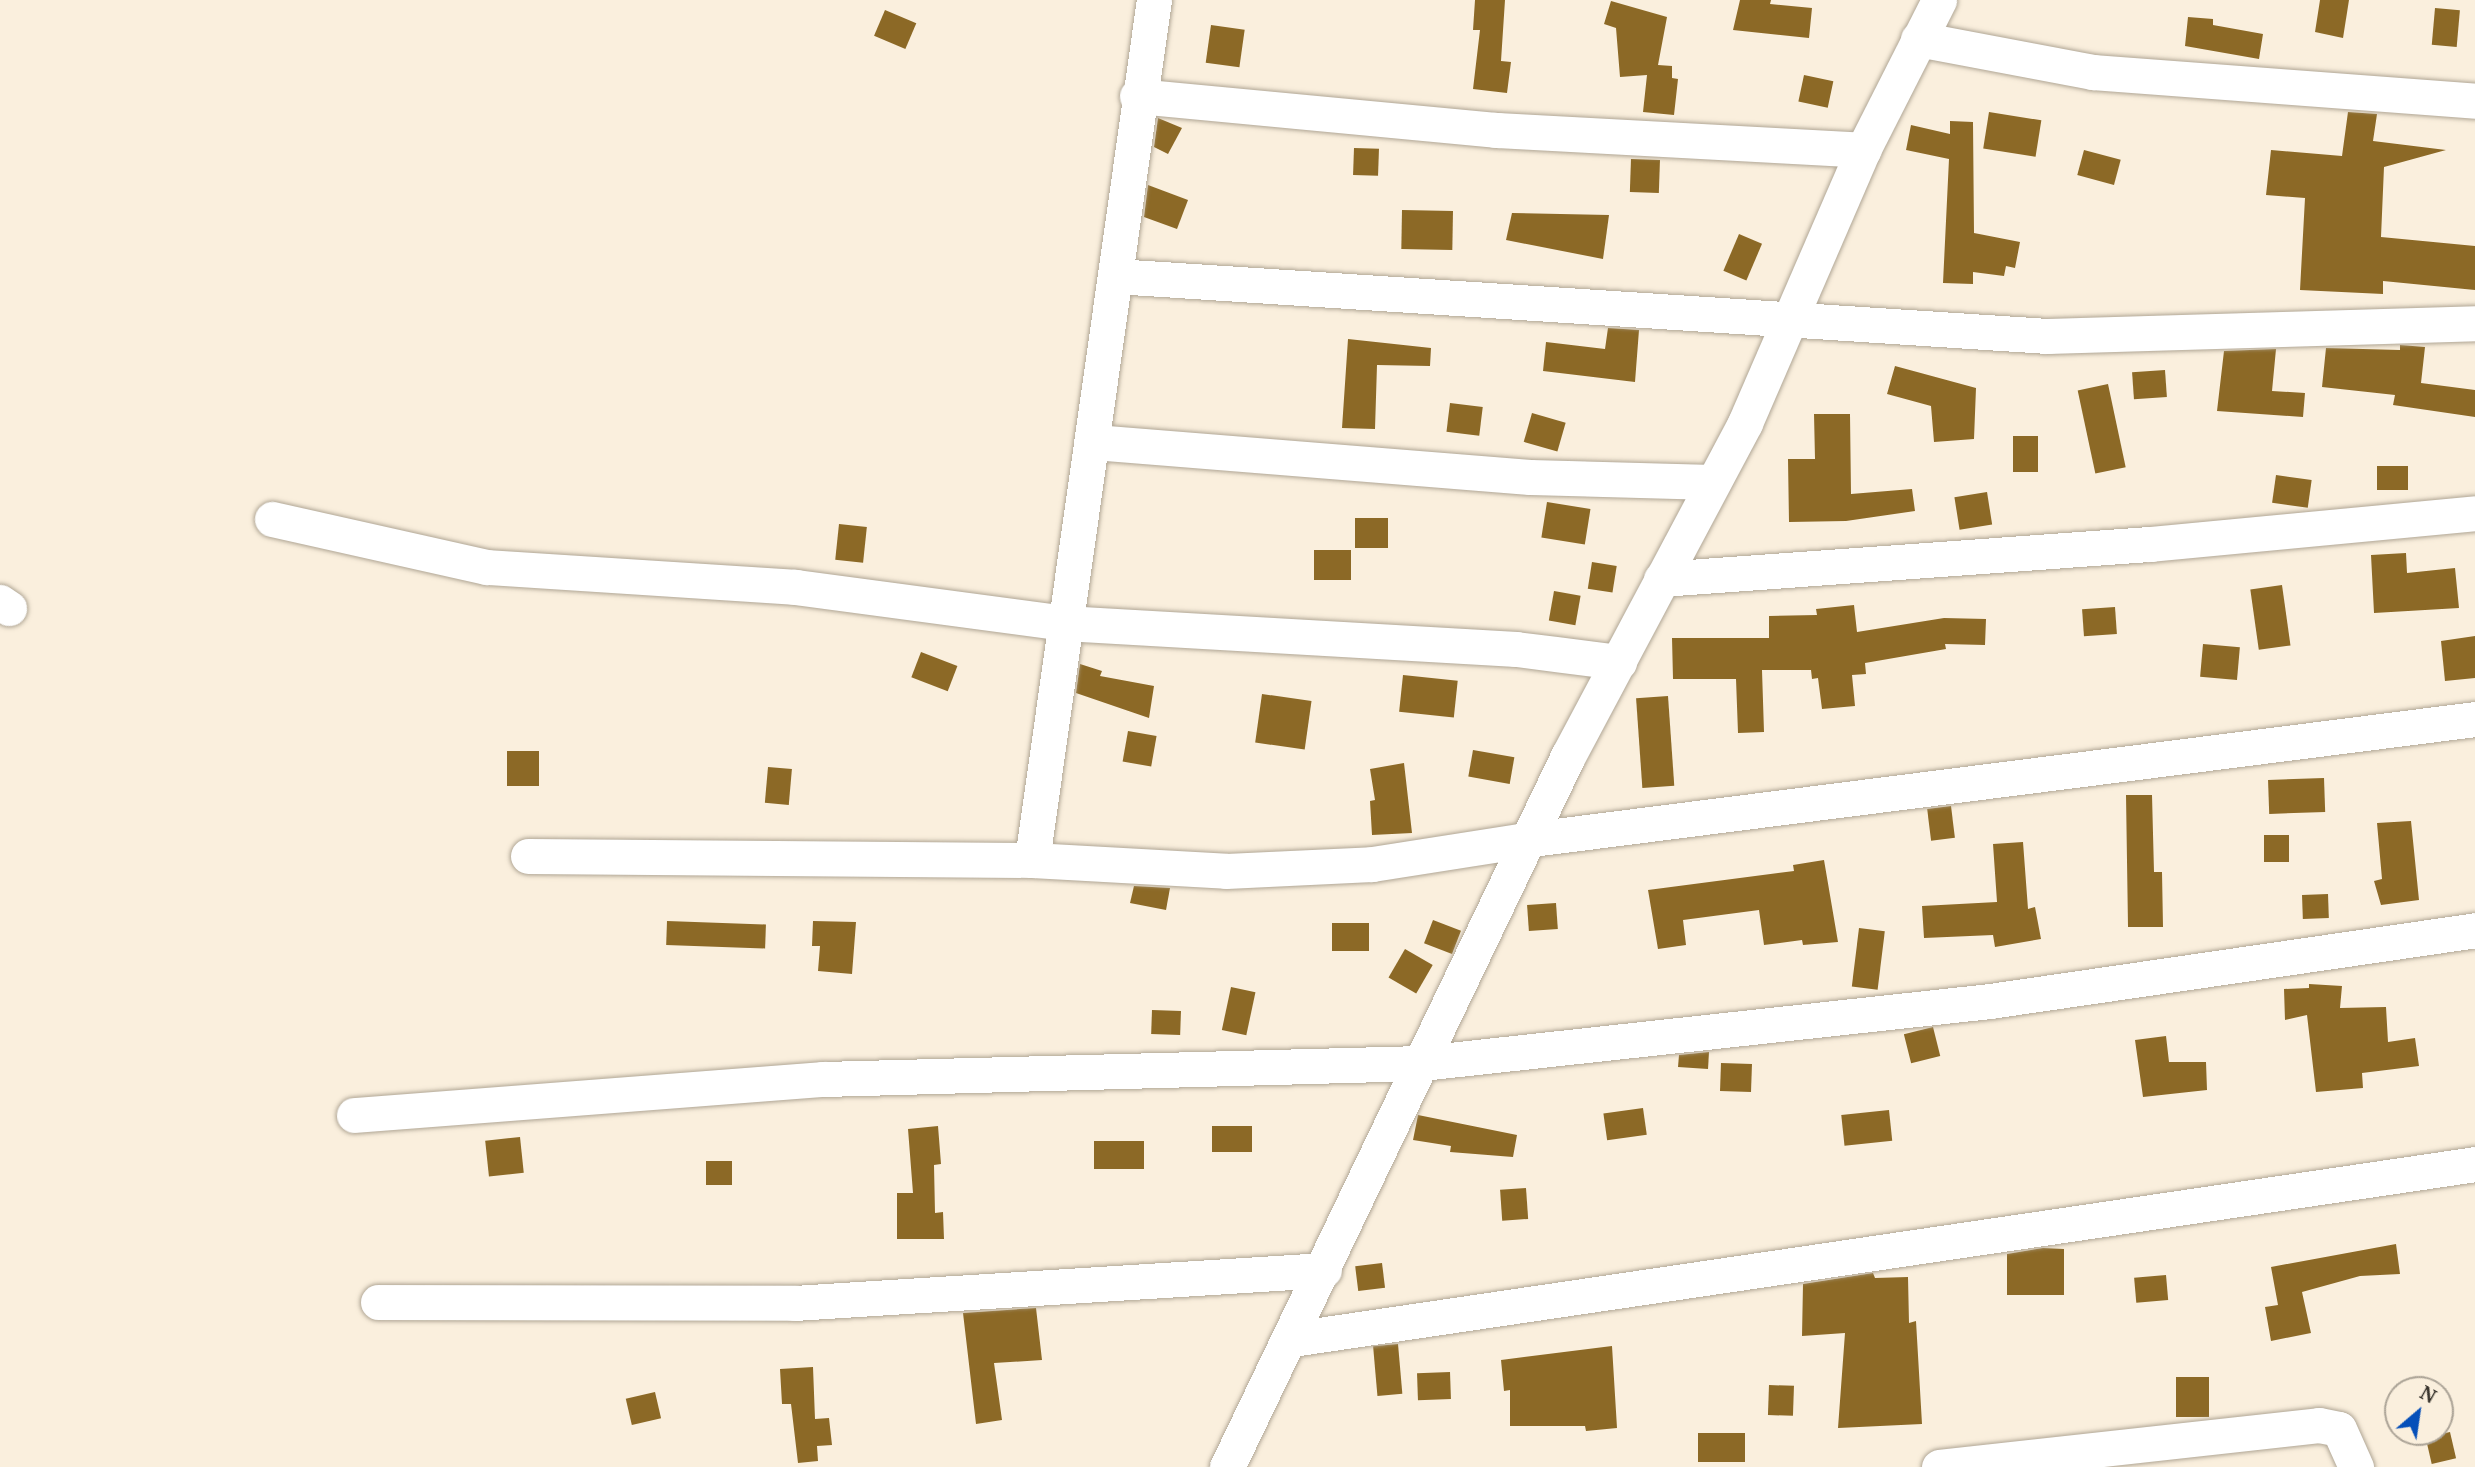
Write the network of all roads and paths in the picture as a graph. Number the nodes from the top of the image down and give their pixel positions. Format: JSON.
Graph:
{"nodes":[{"id":1,"x":1154,"y":0,"type":"edge"},
{"id":2,"x":1939,"y":0,"type":"edge"},
{"id":3,"x":1917,"y":39,"type":"junction"},
{"id":4,"x":1137,"y":96,"type":"junction"},
{"id":5,"x":2475,"y":101,"type":"edge"},
{"id":6,"x":1863,"y":150,"type":"junction"},
{"id":7,"x":1115,"y":276,"type":"junction"},
{"id":8,"x":1789,"y":320,"type":"junction"},
{"id":9,"x":2475,"y":323,"type":"edge"},
{"id":10,"x":1094,"y":442,"type":"junction"},
{"id":11,"x":1713,"y":482,"type":"junction"},
{"id":12,"x":2475,"y":513,"type":"edge"},
{"id":13,"x":272,"y":519,"type":"dead end"},
{"id":14,"x":1661,"y":579,"type":"junction"},
{"id":15,"x":1064,"y":623,"type":"junction"},
{"id":16,"x":1619,"y":662,"type":"junction"},
{"id":17,"x":2475,"y":719,"type":"edge"},
{"id":18,"x":1532,"y":839,"type":"junction"},
{"id":19,"x":528,"y":856,"type":"dead end"},
{"id":20,"x":1032,"y":860,"type":"junction"},
{"id":21,"x":2475,"y":930,"type":"edge"},
{"id":22,"x":1422,"y":1063,"type":"junction"},
{"id":23,"x":354,"y":1115,"type":"dead end"},
{"id":24,"x":2475,"y":1164,"type":"edge"},
{"id":25,"x":1324,"y":1270,"type":"junction"},
{"id":26,"x":378,"y":1302,"type":"dead end"},
{"id":27,"x":1292,"y":1339,"type":"junction"},
{"id":28,"x":1227,"y":1467,"type":"edge"},
{"id":29,"x":1939,"y":1467,"type":"edge"},
{"id":30,"x":2356,"y":1467,"type":"edge"}],
"edges":[{"from":1,"to":4,"type":"street"},
{"from":2,"to":3,"type":"street"},
{"from":3,"to":5,"type":"street"},
{"from":3,"to":6,"type":"street"},
{"from":4,"to":6,"type":"street"},
{"from":4,"to":7,"type":"street"},
{"from":6,"to":8,"type":"street"},
{"from":7,"to":8,"type":"street"},
{"from":7,"to":10,"type":"street"},
{"from":8,"to":9,"type":"street"},
{"from":8,"to":11,"type":"street"},
{"from":10,"to":11,"type":"street"},
{"from":10,"to":15,"type":"street"},
{"from":11,"to":14,"type":"street"},
{"from":12,"to":14,"type":"street"},
{"from":13,"to":15,"type":"street"},
{"from":14,"to":16,"type":"street"},
{"from":15,"to":16,"type":"street"},
{"from":15,"to":20,"type":"street"},
{"from":16,"to":18,"type":"street"},
{"from":17,"to":18,"type":"street"},
{"from":18,"to":20,"type":"street"},
{"from":18,"to":22,"type":"street"},
{"from":19,"to":20,"type":"street"},
{"from":21,"to":22,"type":"street"},
{"from":22,"to":23,"type":"street"},
{"from":22,"to":25,"type":"street"},
{"from":24,"to":27,"type":"street"},
{"from":25,"to":26,"type":"street"},
{"from":25,"to":27,"type":"street"},
{"from":27,"to":28,"type":"street"},
{"from":29,"to":30,"type":"street"}]}
